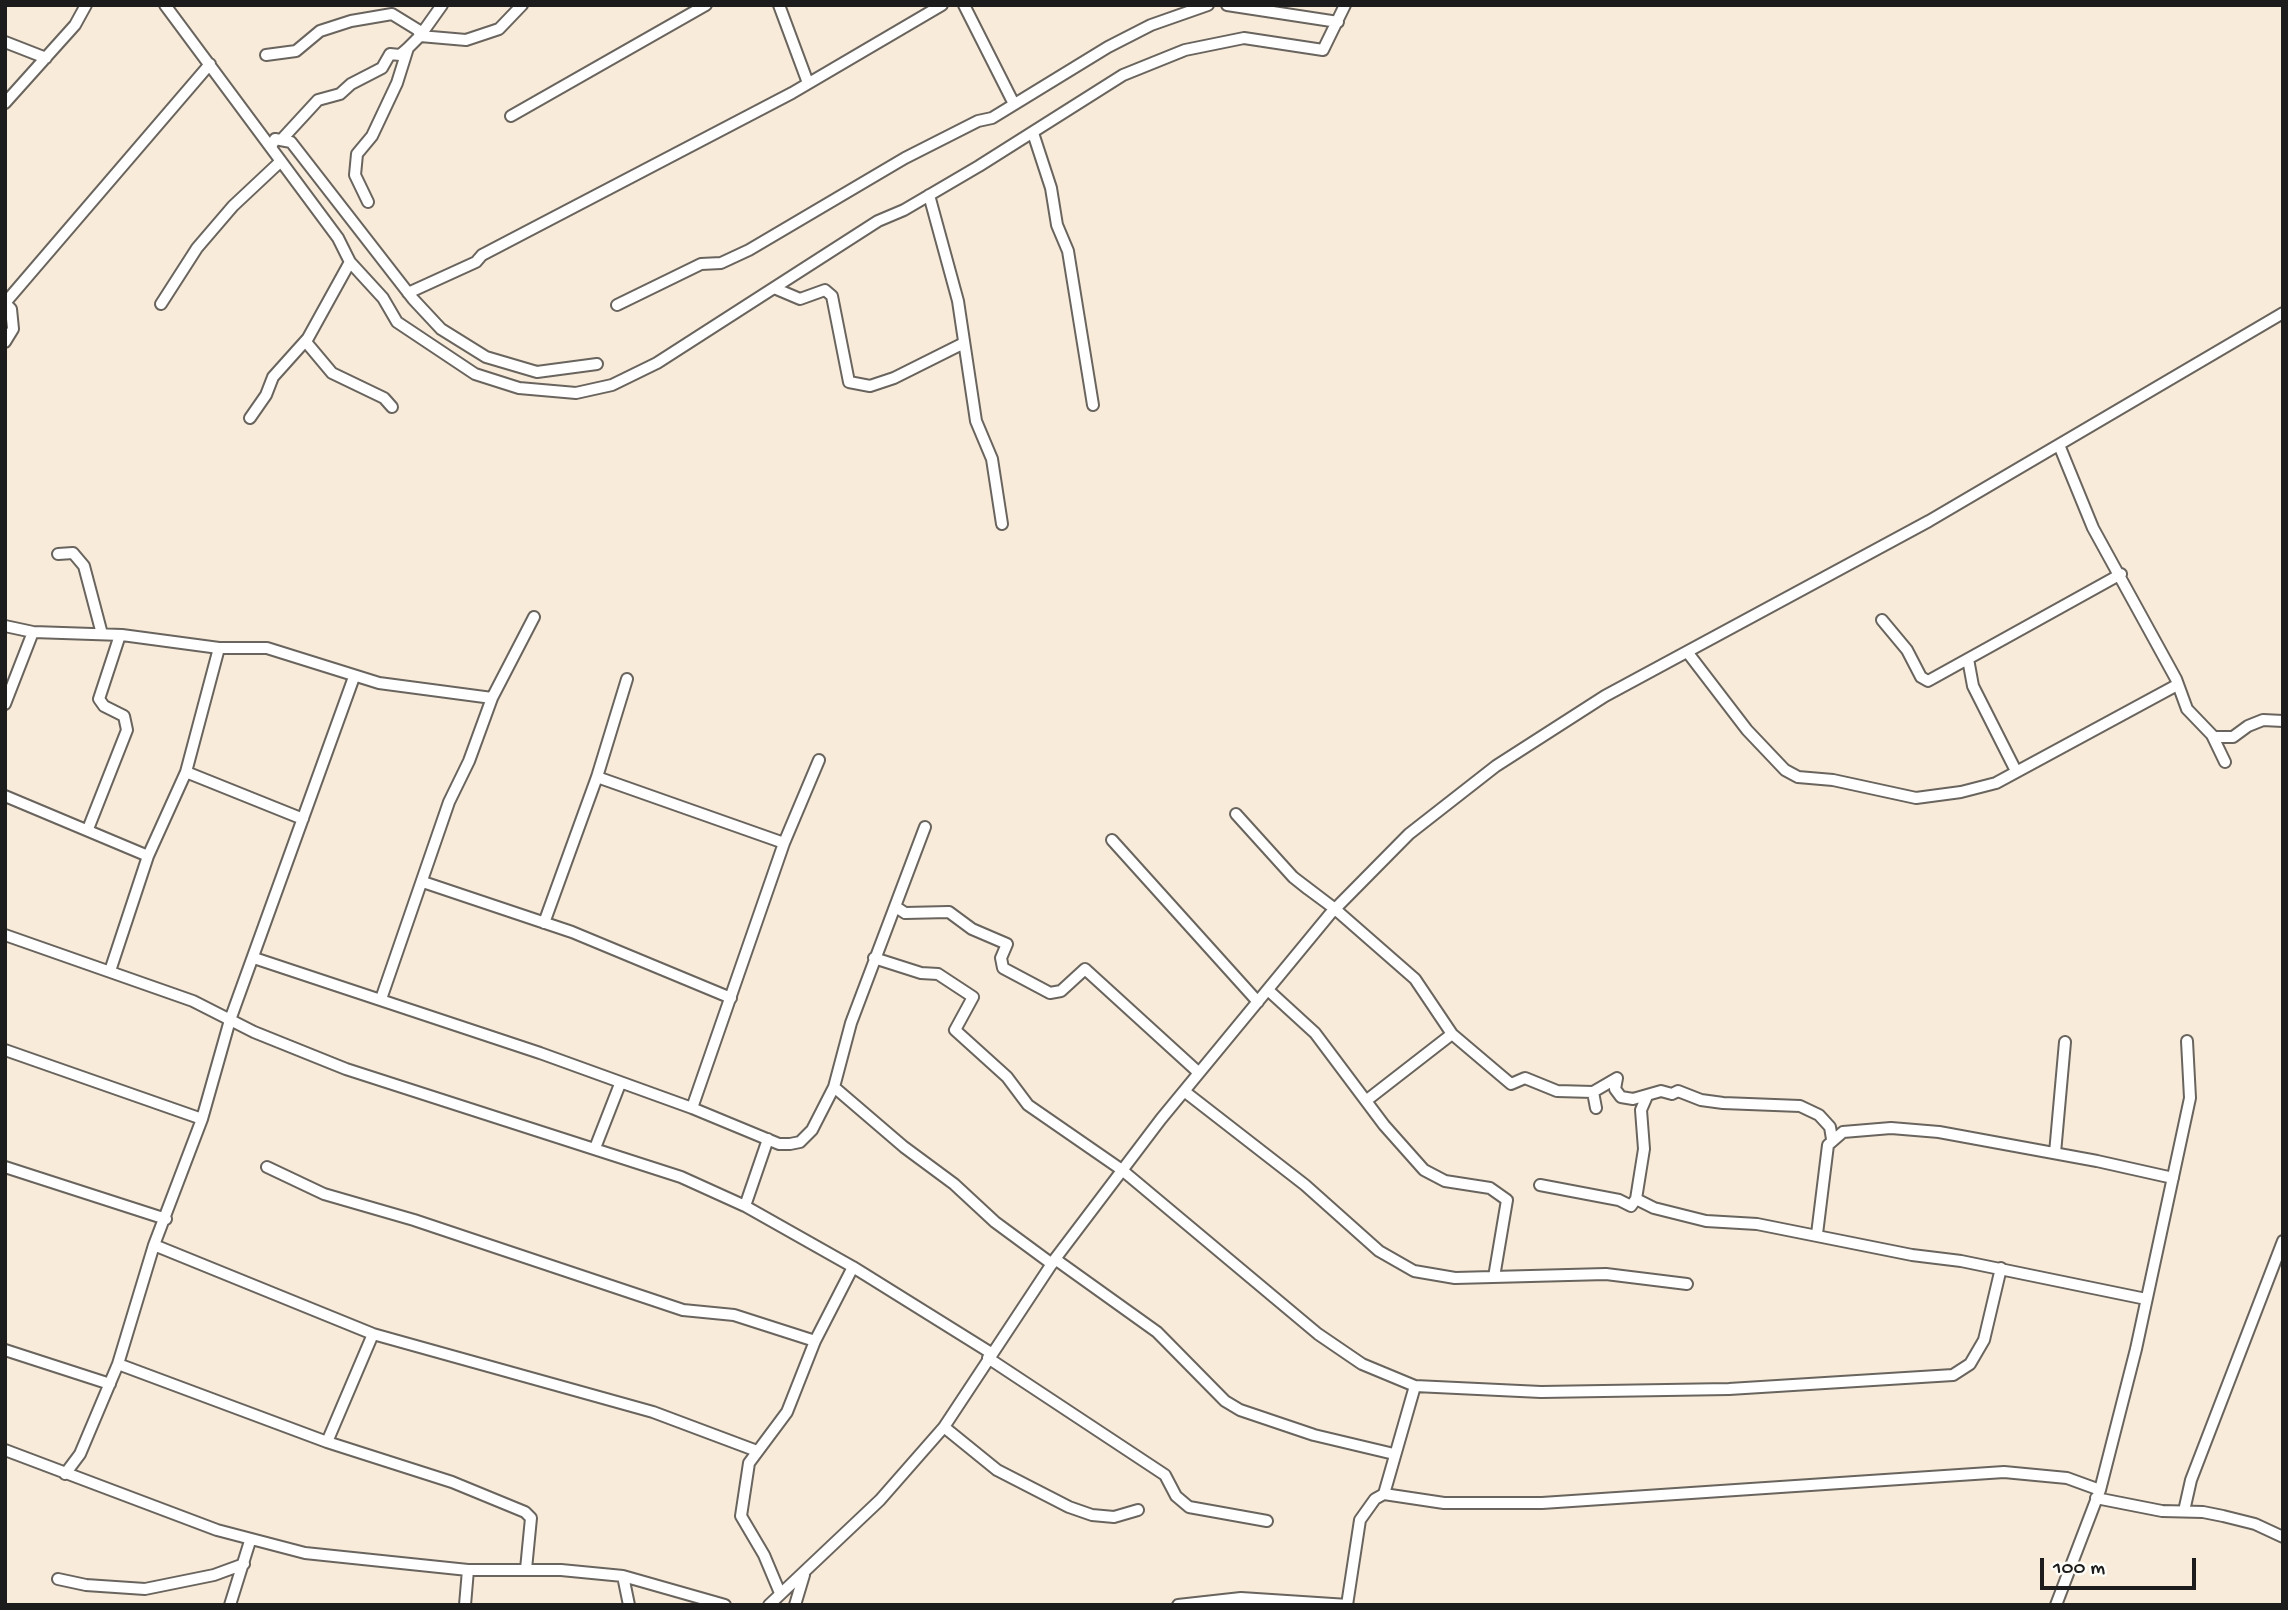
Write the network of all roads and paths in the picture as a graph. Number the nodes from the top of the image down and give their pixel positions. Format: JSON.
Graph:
{"nodes":[{"id":1,"x":86,"y":5,"type":"edge"},
{"id":2,"x":165,"y":5,"type":"edge"},
{"id":3,"x":442,"y":5,"type":"edge"},
{"id":4,"x":522,"y":5,"type":"edge"},
{"id":5,"x":706,"y":5,"type":"edge"},
{"id":6,"x":779,"y":5,"type":"edge"},
{"id":7,"x":942,"y":5,"type":"edge"},
{"id":8,"x":964,"y":5,"type":"edge"},
{"id":9,"x":1208,"y":5,"type":"edge"},
{"id":10,"x":1227,"y":5,"type":"edge"},
{"id":11,"x":1345,"y":5,"type":"edge"},
{"id":12,"x":1338,"y":22,"type":"junction"},
{"id":13,"x":420,"y":36,"type":"junction"},
{"id":14,"x":5,"y":43,"type":"edge"},
{"id":15,"x":408,"y":48,"type":"junction"},
{"id":16,"x":266,"y":55,"type":"dead end"},
{"id":17,"x":46,"y":58,"type":"junction"},
{"id":18,"x":210,"y":64,"type":"junction"},
{"id":19,"x":808,"y":83,"type":"junction"},
{"id":20,"x":5,"y":103,"type":"edge"},
{"id":21,"x":1014,"y":104,"type":"junction"},
{"id":22,"x":511,"y":116,"type":"dead end"},
{"id":23,"x":1033,"y":133,"type":"junction"},
{"id":24,"x":283,"y":138,"type":"junction"},
{"id":25,"x":271,"y":147,"type":"junction"},
{"id":26,"x":281,"y":161,"type":"junction"},
{"id":27,"x":929,"y":195,"type":"junction"},
{"id":28,"x":369,"y":202,"type":"dead end"},
{"id":29,"x":350,"y":262,"type":"junction"},
{"id":30,"x":774,"y":288,"type":"junction"},
{"id":31,"x":408,"y":293,"type":"junction"},
{"id":32,"x":5,"y":303,"type":"edge"},
{"id":33,"x":161,"y":304,"type":"dead end"},
{"id":34,"x":617,"y":305,"type":"dead end"},
{"id":35,"x":2283,"y":313,"type":"edge"},
{"id":36,"x":5,"y":342,"type":"edge"},
{"id":37,"x":306,"y":342,"type":"junction"},
{"id":38,"x":964,"y":342,"type":"junction"},
{"id":39,"x":597,"y":364,"type":"dead end"},
{"id":40,"x":1093,"y":404,"type":"dead end"},
{"id":41,"x":392,"y":407,"type":"dead end"},
{"id":42,"x":250,"y":418,"type":"dead end"},
{"id":43,"x":2059,"y":445,"type":"junction"},
{"id":44,"x":1002,"y":524,"type":"dead end"},
{"id":45,"x":58,"y":554,"type":"dead end"},
{"id":46,"x":2121,"y":574,"type":"junction"},
{"id":47,"x":534,"y":617,"type":"dead end"},
{"id":48,"x":1882,"y":620,"type":"dead end"},
{"id":49,"x":5,"y":626,"type":"edge"},
{"id":50,"x":33,"y":632,"type":"junction"},
{"id":51,"x":102,"y":634,"type":"junction"},
{"id":52,"x":120,"y":635,"type":"junction"},
{"id":53,"x":219,"y":648,"type":"junction"},
{"id":54,"x":1688,"y":653,"type":"junction"},
{"id":55,"x":1968,"y":659,"type":"junction"},
{"id":56,"x":354,"y":677,"type":"junction"},
{"id":57,"x":627,"y":679,"type":"dead end"},
{"id":58,"x":2176,"y":685,"type":"junction"},
{"id":59,"x":492,"y":698,"type":"junction"},
{"id":60,"x":5,"y":705,"type":"edge"},
{"id":61,"x":2283,"y":721,"type":"edge"},
{"id":62,"x":2213,"y":737,"type":"junction"},
{"id":63,"x":819,"y":760,"type":"dead end"},
{"id":64,"x":2225,"y":762,"type":"dead end"},
{"id":65,"x":2016,"y":771,"type":"junction"},
{"id":66,"x":186,"y":772,"type":"junction"},
{"id":67,"x":597,"y":777,"type":"junction"},
{"id":68,"x":5,"y":796,"type":"edge"},
{"id":69,"x":1236,"y":814,"type":"dead end"},
{"id":70,"x":303,"y":820,"type":"junction"},
{"id":71,"x":925,"y":827,"type":"dead end"},
{"id":72,"x":88,"y":829,"type":"junction"},
{"id":73,"x":1112,"y":840,"type":"dead end"},
{"id":74,"x":785,"y":843,"type":"junction"},
{"id":75,"x":148,"y":856,"type":"junction"},
{"id":76,"x":423,"y":881,"type":"junction"},
{"id":77,"x":896,"y":907,"type":"junction"},
{"id":78,"x":1335,"y":909,"type":"junction"},
{"id":79,"x":544,"y":923,"type":"junction"},
{"id":80,"x":5,"y":935,"type":"edge"},
{"id":81,"x":254,"y":958,"type":"junction"},
{"id":82,"x":874,"y":958,"type":"junction"},
{"id":83,"x":110,"y":971,"type":"junction"},
{"id":84,"x":1268,"y":990,"type":"junction"},
{"id":85,"x":731,"y":998,"type":"junction"},
{"id":86,"x":381,"y":999,"type":"junction"},
{"id":87,"x":1258,"y":1002,"type":"junction"},
{"id":88,"x":230,"y":1020,"type":"junction"},
{"id":89,"x":1452,"y":1034,"type":"junction"},
{"id":90,"x":2188,"y":1041,"type":"dead end"},
{"id":91,"x":2065,"y":1042,"type":"dead end"},
{"id":92,"x":5,"y":1050,"type":"edge"},
{"id":93,"x":1198,"y":1073,"type":"junction"},
{"id":94,"x":620,"y":1083,"type":"junction"},
{"id":95,"x":834,"y":1087,"type":"junction"},
{"id":96,"x":1184,"y":1091,"type":"junction"},
{"id":97,"x":1592,"y":1092,"type":"junction"},
{"id":98,"x":1647,"y":1096,"type":"junction"},
{"id":99,"x":1367,"y":1100,"type":"junction"},
{"id":100,"x":692,"y":1108,"type":"junction"},
{"id":101,"x":1595,"y":1108,"type":"dead end"},
{"id":102,"x":202,"y":1119,"type":"junction"},
{"id":103,"x":768,"y":1139,"type":"junction"},
{"id":104,"x":1832,"y":1139,"type":"junction"},
{"id":105,"x":595,"y":1148,"type":"junction"},
{"id":106,"x":2055,"y":1153,"type":"junction"},
{"id":107,"x":5,"y":1167,"type":"edge"},
{"id":108,"x":268,"y":1167,"type":"dead end"},
{"id":109,"x":1122,"y":1170,"type":"junction"},
{"id":110,"x":2173,"y":1178,"type":"junction"},
{"id":111,"x":1540,"y":1185,"type":"dead end"},
{"id":112,"x":1636,"y":1199,"type":"junction"},
{"id":113,"x":745,"y":1206,"type":"junction"},
{"id":114,"x":166,"y":1219,"type":"junction"},
{"id":115,"x":1817,"y":1234,"type":"junction"},
{"id":116,"x":2283,"y":1241,"type":"edge"},
{"id":117,"x":154,"y":1245,"type":"junction"},
{"id":118,"x":1053,"y":1261,"type":"junction"},
{"id":119,"x":853,"y":1267,"type":"junction"},
{"id":120,"x":2001,"y":1268,"type":"junction"},
{"id":121,"x":1494,"y":1277,"type":"junction"},
{"id":122,"x":1687,"y":1284,"type":"dead end"},
{"id":123,"x":2146,"y":1299,"type":"junction"},
{"id":124,"x":373,"y":1334,"type":"junction"},
{"id":125,"x":815,"y":1341,"type":"junction"},
{"id":126,"x":5,"y":1350,"type":"edge"},
{"id":127,"x":990,"y":1355,"type":"junction"},
{"id":128,"x":118,"y":1364,"type":"junction"},
{"id":129,"x":110,"y":1384,"type":"junction"},
{"id":130,"x":1415,"y":1386,"type":"junction"},
{"id":131,"x":944,"y":1427,"type":"junction"},
{"id":132,"x":327,"y":1442,"type":"junction"},
{"id":133,"x":5,"y":1450,"type":"edge"},
{"id":134,"x":757,"y":1451,"type":"junction"},
{"id":135,"x":1394,"y":1454,"type":"junction"},
{"id":136,"x":65,"y":1474,"type":"junction"},
{"id":137,"x":1384,"y":1494,"type":"junction"},
{"id":138,"x":2098,"y":1494,"type":"junction"},
{"id":139,"x":1138,"y":1510,"type":"dead end"},
{"id":140,"x":2184,"y":1511,"type":"junction"},
{"id":141,"x":1267,"y":1521,"type":"dead end"},
{"id":142,"x":2283,"y":1537,"type":"edge"},
{"id":143,"x":250,"y":1541,"type":"junction"},
{"id":144,"x":244,"y":1564,"type":"junction"},
{"id":145,"x":526,"y":1569,"type":"junction"},
{"id":146,"x":468,"y":1570,"type":"junction"},
{"id":147,"x":804,"y":1574,"type":"junction"},
{"id":148,"x":623,"y":1576,"type":"junction"},
{"id":149,"x":58,"y":1579,"type":"dead end"},
{"id":150,"x":780,"y":1593,"type":"junction"},
{"id":151,"x":230,"y":1605,"type":"edge"},
{"id":152,"x":466,"y":1605,"type":"edge"},
{"id":153,"x":629,"y":1605,"type":"edge"},
{"id":154,"x":725,"y":1605,"type":"edge"},
{"id":155,"x":769,"y":1605,"type":"edge"},
{"id":156,"x":795,"y":1605,"type":"edge"},
{"id":157,"x":1178,"y":1605,"type":"edge"},
{"id":158,"x":1347,"y":1605,"type":"edge"},
{"id":159,"x":2056,"y":1605,"type":"edge"}],
"edges":[{"from":1,"to":17,"type":"street"},
{"from":2,"to":18,"type":"street"},
{"from":3,"to":13,"type":"street"},
{"from":4,"to":13,"type":"street"},
{"from":5,"to":22,"type":"street"},
{"from":6,"to":19,"type":"street"},
{"from":7,"to":19,"type":"street"},
{"from":8,"to":21,"type":"street"},
{"from":9,"to":21,"type":"street"},
{"from":10,"to":12,"type":"street"},
{"from":11,"to":12,"type":"street"},
{"from":12,"to":23,"type":"street"},
{"from":13,"to":15,"type":"street"},
{"from":13,"to":16,"type":"street"},
{"from":14,"to":17,"type":"street"},
{"from":15,"to":24,"type":"street"},
{"from":15,"to":28,"type":"street"},
{"from":17,"to":20,"type":"street"},
{"from":18,"to":25,"type":"street"},
{"from":18,"to":32,"type":"street"},
{"from":19,"to":31,"type":"street"},
{"from":21,"to":34,"type":"street"},
{"from":23,"to":27,"type":"street"},
{"from":23,"to":40,"type":"street"},
{"from":24,"to":25,"type":"street"},
{"from":24,"to":31,"type":"street"},
{"from":25,"to":26,"type":"street"},
{"from":26,"to":29,"type":"street"},
{"from":26,"to":33,"type":"street"},
{"from":27,"to":30,"type":"street"},
{"from":27,"to":38,"type":"street"},
{"from":29,"to":30,"type":"street"},
{"from":29,"to":37,"type":"street"},
{"from":30,"to":38,"type":"street"},
{"from":31,"to":39,"type":"street"},
{"from":32,"to":36,"type":"street"},
{"from":35,"to":43,"type":"street"},
{"from":37,"to":41,"type":"street"},
{"from":37,"to":42,"type":"street"},
{"from":38,"to":44,"type":"street"},
{"from":43,"to":46,"type":"street"},
{"from":43,"to":54,"type":"street"},
{"from":45,"to":51,"type":"street"},
{"from":46,"to":55,"type":"street"},
{"from":46,"to":58,"type":"street"},
{"from":47,"to":59,"type":"street"},
{"from":48,"to":55,"type":"street"},
{"from":49,"to":50,"type":"street"},
{"from":50,"to":51,"type":"street"},
{"from":50,"to":60,"type":"street"},
{"from":51,"to":52,"type":"street"},
{"from":52,"to":53,"type":"street"},
{"from":52,"to":72,"type":"street"},
{"from":53,"to":56,"type":"street"},
{"from":53,"to":66,"type":"street"},
{"from":54,"to":65,"type":"street"},
{"from":54,"to":78,"type":"street"},
{"from":55,"to":65,"type":"street"},
{"from":56,"to":59,"type":"street"},
{"from":56,"to":70,"type":"street"},
{"from":57,"to":67,"type":"street"},
{"from":58,"to":62,"type":"street"},
{"from":58,"to":65,"type":"street"},
{"from":59,"to":76,"type":"street"},
{"from":61,"to":62,"type":"street"},
{"from":62,"to":64,"type":"street"},
{"from":63,"to":74,"type":"street"},
{"from":66,"to":70,"type":"street"},
{"from":66,"to":75,"type":"street"},
{"from":67,"to":74,"type":"street"},
{"from":67,"to":79,"type":"street"},
{"from":68,"to":72,"type":"street"},
{"from":69,"to":78,"type":"street"},
{"from":70,"to":81,"type":"street"},
{"from":71,"to":77,"type":"street"},
{"from":72,"to":75,"type":"street"},
{"from":73,"to":87,"type":"street"},
{"from":74,"to":85,"type":"street"},
{"from":75,"to":83,"type":"street"},
{"from":76,"to":79,"type":"street"},
{"from":76,"to":86,"type":"street"},
{"from":77,"to":82,"type":"street"},
{"from":77,"to":93,"type":"street"},
{"from":78,"to":84,"type":"street"},
{"from":78,"to":89,"type":"street"},
{"from":79,"to":85,"type":"street"},
{"from":80,"to":83,"type":"street"},
{"from":81,"to":86,"type":"street"},
{"from":81,"to":88,"type":"street"},
{"from":82,"to":95,"type":"street"},
{"from":82,"to":109,"type":"street"},
{"from":83,"to":88,"type":"street"},
{"from":84,"to":87,"type":"street"},
{"from":84,"to":99,"type":"street"},
{"from":85,"to":100,"type":"street"},
{"from":86,"to":94,"type":"street"},
{"from":87,"to":93,"type":"street"},
{"from":88,"to":102,"type":"street"},
{"from":88,"to":105,"type":"street"},
{"from":89,"to":97,"type":"street"},
{"from":89,"to":99,"type":"street"},
{"from":90,"to":110,"type":"street"},
{"from":91,"to":106,"type":"street"},
{"from":92,"to":102,"type":"street"},
{"from":93,"to":96,"type":"street"},
{"from":94,"to":100,"type":"street"},
{"from":94,"to":105,"type":"street"},
{"from":95,"to":103,"type":"street"},
{"from":95,"to":118,"type":"street"},
{"from":96,"to":109,"type":"street"},
{"from":96,"to":121,"type":"street"},
{"from":97,"to":98,"type":"street"},
{"from":97,"to":101,"type":"street"},
{"from":98,"to":104,"type":"street"},
{"from":98,"to":112,"type":"street"},
{"from":99,"to":121,"type":"street"},
{"from":100,"to":103,"type":"street"},
{"from":102,"to":114,"type":"street"},
{"from":103,"to":113,"type":"street"},
{"from":104,"to":106,"type":"street"},
{"from":104,"to":115,"type":"street"},
{"from":105,"to":113,"type":"street"},
{"from":106,"to":110,"type":"street"},
{"from":107,"to":114,"type":"street"},
{"from":108,"to":125,"type":"street"},
{"from":109,"to":118,"type":"street"},
{"from":109,"to":130,"type":"street"},
{"from":110,"to":123,"type":"street"},
{"from":111,"to":112,"type":"street"},
{"from":112,"to":115,"type":"street"},
{"from":113,"to":119,"type":"street"},
{"from":114,"to":117,"type":"street"},
{"from":115,"to":120,"type":"street"},
{"from":116,"to":140,"type":"street"},
{"from":117,"to":124,"type":"street"},
{"from":117,"to":128,"type":"street"},
{"from":118,"to":127,"type":"street"},
{"from":118,"to":135,"type":"street"},
{"from":119,"to":125,"type":"street"},
{"from":119,"to":127,"type":"street"},
{"from":120,"to":123,"type":"street"},
{"from":120,"to":130,"type":"street"},
{"from":121,"to":122,"type":"street"},
{"from":123,"to":138,"type":"street"},
{"from":124,"to":132,"type":"street"},
{"from":124,"to":134,"type":"street"},
{"from":125,"to":134,"type":"street"},
{"from":126,"to":129,"type":"street"},
{"from":127,"to":131,"type":"street"},
{"from":127,"to":141,"type":"street"},
{"from":128,"to":129,"type":"street"},
{"from":128,"to":132,"type":"street"},
{"from":129,"to":136,"type":"street"},
{"from":130,"to":135,"type":"street"},
{"from":131,"to":139,"type":"street"},
{"from":131,"to":147,"type":"street"},
{"from":132,"to":145,"type":"street"},
{"from":133,"to":136,"type":"street"},
{"from":134,"to":150,"type":"street"},
{"from":135,"to":137,"type":"street"},
{"from":136,"to":143,"type":"street"},
{"from":137,"to":138,"type":"street"},
{"from":137,"to":158,"type":"street"},
{"from":138,"to":140,"type":"street"},
{"from":138,"to":159,"type":"street"},
{"from":140,"to":142,"type":"street"},
{"from":143,"to":144,"type":"street"},
{"from":143,"to":146,"type":"street"},
{"from":144,"to":149,"type":"street"},
{"from":144,"to":151,"type":"street"},
{"from":145,"to":146,"type":"street"},
{"from":145,"to":148,"type":"street"},
{"from":146,"to":152,"type":"street"},
{"from":147,"to":150,"type":"street"},
{"from":147,"to":156,"type":"street"},
{"from":148,"to":153,"type":"street"},
{"from":148,"to":154,"type":"street"},
{"from":150,"to":155,"type":"street"},
{"from":157,"to":158,"type":"street"}]}
